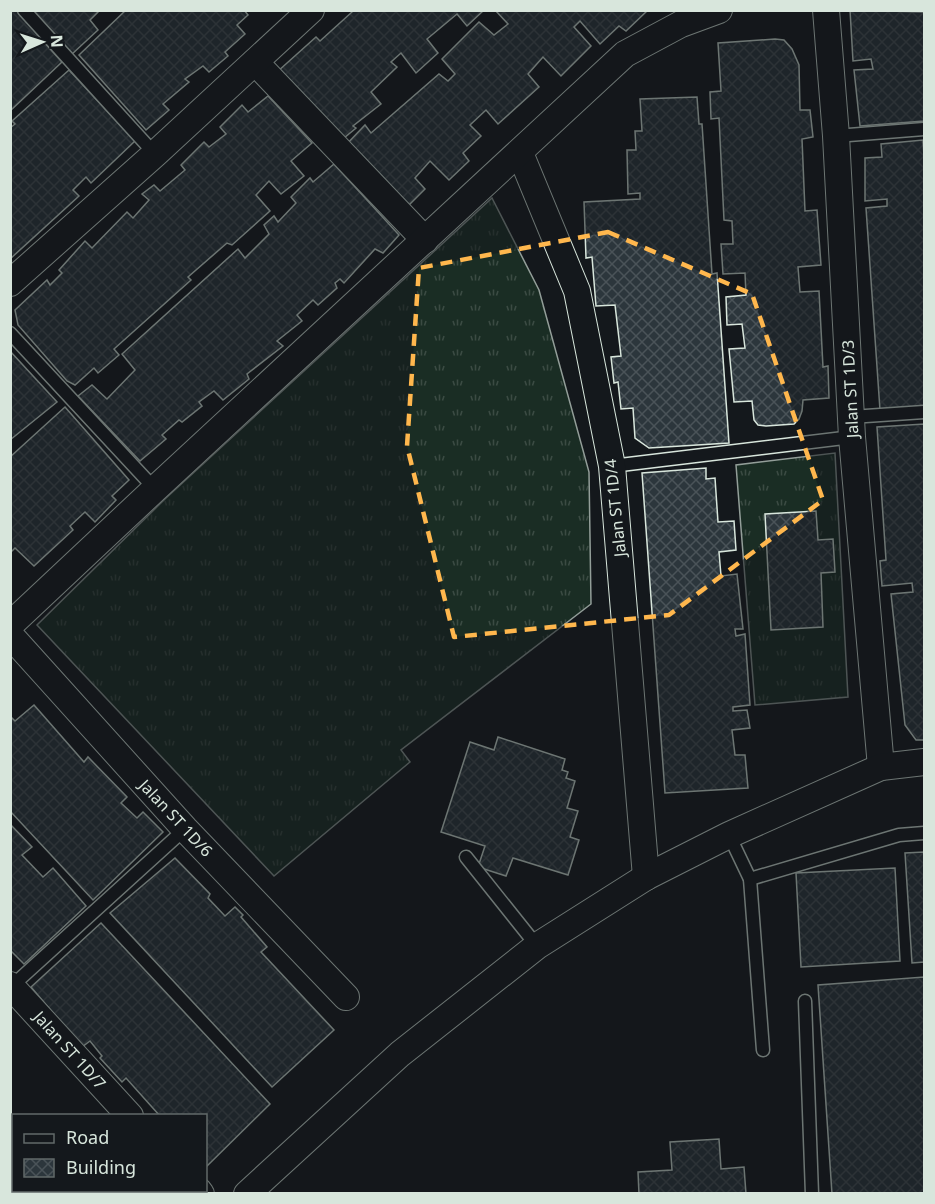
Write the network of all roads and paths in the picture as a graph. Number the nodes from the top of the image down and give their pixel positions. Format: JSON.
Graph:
{"nodes":[{"id":1,"x":24,"y":10,"type":"edge"},
{"id":2,"x":311,"y":10,"type":"edge"},
{"id":3,"x":719,"y":10,"type":"edge"},
{"id":4,"x":825,"y":10,"type":"edge"},
{"id":5,"x":255,"y":62,"type":"junction"},
{"id":6,"x":924,"y":129,"type":"edge"},
{"id":7,"x":837,"y":136,"type":"junction"},
{"id":8,"x":520,"y":153,"type":"junction"},
{"id":9,"x":155,"y":154,"type":"junction"},
{"id":10,"x":425,"y":240,"type":"junction"},
{"id":11,"x":10,"y":283,"type":"edge"},
{"id":12,"x":10,"y":333,"type":"edge"},
{"id":13,"x":924,"y":412,"type":"edge"},
{"id":14,"x":851,"y":427,"type":"junction"},
{"id":15,"x":612,"y":466,"type":"junction"},
{"id":16,"x":155,"y":489,"type":"junction"},
{"id":17,"x":10,"y":625,"type":"edge"},
{"id":18,"x":10,"y":635,"type":"edge"},
{"id":19,"x":924,"y":762,"type":"edge"},
{"id":20,"x":881,"y":767,"type":"junction"},
{"id":21,"x":185,"y":829,"type":"junction"},
{"id":22,"x":924,"y":833,"type":"edge"},
{"id":23,"x":729,"y":835,"type":"junction"},
{"id":24,"x":466,"y":857,"type":"dead end"},
{"id":25,"x":646,"y":877,"type":"junction"},
{"id":26,"x":750,"y":879,"type":"junction"},
{"id":27,"x":537,"y":946,"type":"junction"},
{"id":28,"x":11,"y":986,"type":"edge"},
{"id":29,"x":346,"y":997,"type":"dead end"},
{"id":30,"x":805,"y":1001,"type":"dead end"},
{"id":31,"x":763,"y":1050,"type":"dead end"},
{"id":32,"x":128,"y":1114,"type":"edge"},
{"id":33,"x":247,"y":1194,"type":"edge"},
{"id":34,"x":812,"y":1194,"type":"edge"}],
"edges":[{"from":1,"to":9,"type":"lane"},
{"from":2,"to":5,"type":"street"},
{"from":3,"to":8,"type":"street"},
{"from":4,"to":7,"type":"street","name":"Jalan ST 1D/3"},
{"from":5,"to":9,"type":"street"},
{"from":5,"to":10,"type":"street"},
{"from":6,"to":7,"type":"lane"},
{"from":7,"to":14,"type":"street","name":"Jalan ST 1D/3"},
{"from":8,"to":10,"type":"street"},
{"from":8,"to":15,"type":"street","name":"Jalan ST 1D/4"},
{"from":9,"to":11,"type":"street"},
{"from":10,"to":16,"type":"street"},
{"from":12,"to":16,"type":"lane"},
{"from":13,"to":14,"type":"lane"},
{"from":14,"to":15,"type":"lane"},
{"from":14,"to":20,"type":"street","name":"Jalan ST 1D/3"},
{"from":15,"to":25,"type":"street","name":"Jalan ST 1D/4"},
{"from":16,"to":17,"type":"street"},
{"from":18,"to":21,"type":"street","name":"Jalan ST 1D/6"},
{"from":19,"to":20,"type":"street"},
{"from":20,"to":23,"type":"street"},
{"from":21,"to":28,"type":"lane"},
{"from":21,"to":29,"type":"street","name":"Jalan ST 1D/6"},
{"from":22,"to":26,"type":"lane"},
{"from":23,"to":25,"type":"street"},
{"from":23,"to":26,"type":"lane"},
{"from":24,"to":27,"type":"lane"},
{"from":25,"to":27,"type":"street"},
{"from":26,"to":31,"type":"lane"},
{"from":27,"to":33,"type":"street"},
{"from":28,"to":32,"type":"street","name":"Jalan ST 1D/7"},
{"from":30,"to":34,"type":"lane"}]}
